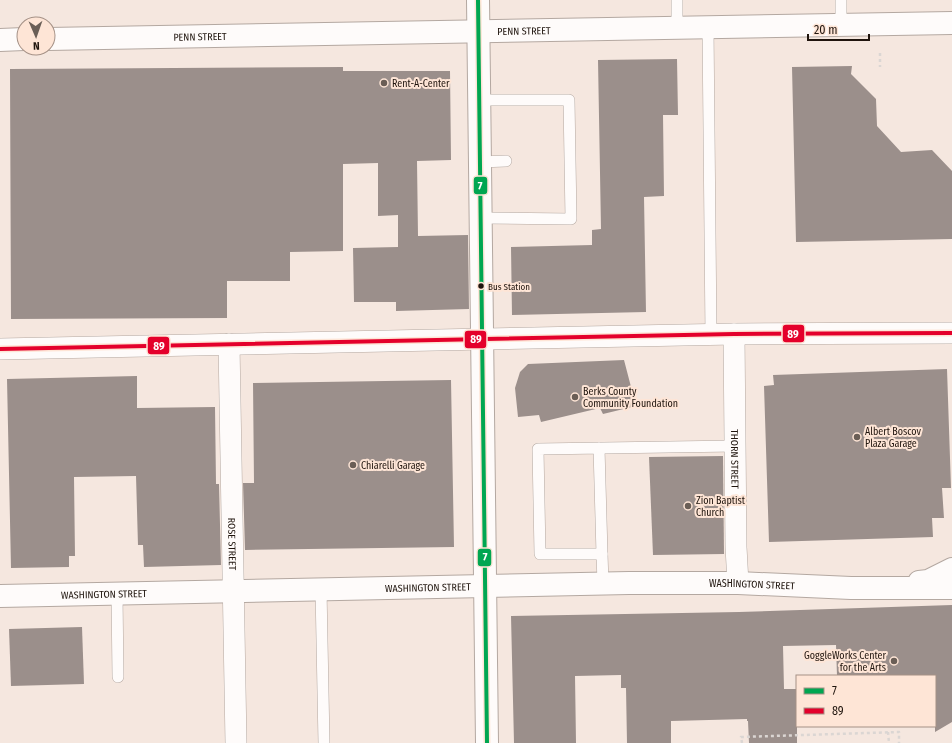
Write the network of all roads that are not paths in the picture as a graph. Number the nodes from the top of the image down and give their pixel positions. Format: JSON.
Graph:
{"nodes":[{"id":1,"x":478,"y":0,"type":"edge"},
{"id":2,"x":677,"y":0,"type":"edge"},
{"id":3,"x":841,"y":0,"type":"edge"},
{"id":4,"x":952,"y":23,"type":"edge"},
{"id":5,"x":841,"y":25,"type":"junction"},
{"id":6,"x":708,"y":27,"type":"junction"},
{"id":7,"x":677,"y":28,"type":"junction"},
{"id":8,"x":479,"y":32,"type":"junction"},
{"id":9,"x":16,"y":39,"type":"edge"},
{"id":10,"x":56,"y":39,"type":"edge"},
{"id":11,"x":0,"y":40,"type":"edge"},
{"id":12,"x":479,"y":100,"type":"junction"},
{"id":13,"x":506,"y":161,"type":"dead end"},
{"id":14,"x":480,"y":162,"type":"junction"},
{"id":15,"x":480,"y":218,"type":"junction"},
{"id":16,"x":952,"y":333,"type":"edge"},
{"id":17,"x":734,"y":334,"type":"junction"},
{"id":18,"x":712,"y":335,"type":"junction"},
{"id":19,"x":482,"y":339,"type":"junction"},
{"id":20,"x":229,"y":344,"type":"junction"},
{"id":21,"x":0,"y":349,"type":"edge"},
{"id":22,"x":735,"y":446,"type":"junction"},
{"id":23,"x":599,"y":448,"type":"junction"},
{"id":24,"x":602,"y":554,"type":"junction"},
{"id":25,"x":952,"y":569,"type":"edge"},
{"id":26,"x":603,"y":583,"type":"junction"},
{"id":27,"x":738,"y":583,"type":"junction"},
{"id":28,"x":485,"y":586,"type":"junction"},
{"id":29,"x":882,"y":588,"type":"junction"},
{"id":30,"x":952,"y":588,"type":"edge"},
{"id":31,"x":321,"y":590,"type":"junction"},
{"id":32,"x":234,"y":591,"type":"junction"},
{"id":33,"x":117,"y":594,"type":"junction"},
{"id":34,"x":0,"y":596,"type":"edge"},
{"id":35,"x":118,"y":677,"type":"dead end"},
{"id":36,"x":236,"y":743,"type":"edge"},
{"id":37,"x":324,"y":743,"type":"edge"},
{"id":38,"x":488,"y":743,"type":"edge"}],
"edges":[{"from":1,"to":8,"type":"main road"},
{"from":2,"to":7,"type":"lane"},
{"from":3,"to":5,"type":"lane"},
{"from":4,"to":5,"type":"main road","name":"PENN STREET"},
{"from":5,"to":6,"type":"main road","name":"PENN STREET"},
{"from":6,"to":7,"type":"main road","name":"PENN STREET"},
{"from":6,"to":18,"type":"lane"},
{"from":7,"to":8,"type":"main road","name":"PENN STREET"},
{"from":8,"to":10,"type":"main road","name":"PENN STREET"},
{"from":8,"to":12,"type":"main road"},
{"from":9,"to":11,"type":"main road"},
{"from":12,"to":14,"type":"main road"},
{"from":12,"to":15,"type":"lane"},
{"from":13,"to":14,"type":"lane"},
{"from":14,"to":15,"type":"main road"},
{"from":15,"to":19,"type":"main road"},
{"from":16,"to":17,"type":"street"},
{"from":17,"to":18,"type":"street"},
{"from":17,"to":22,"type":"street","name":"THORN STREET"},
{"from":18,"to":19,"type":"street"},
{"from":19,"to":20,"type":"street"},
{"from":19,"to":28,"type":"main road"},
{"from":20,"to":21,"type":"street"},
{"from":20,"to":32,"type":"street","name":"ROSE STREET"},
{"from":22,"to":23,"type":"lane"},
{"from":22,"to":27,"type":"street","name":"THORN STREET"},
{"from":23,"to":24,"type":"lane"},
{"from":23,"to":24,"type":"lane"},
{"from":24,"to":26,"type":"lane"},
{"from":25,"to":29,"type":"main road"},
{"from":26,"to":27,"type":"main road","name":"WASHINGTON STREET"},
{"from":26,"to":28,"type":"main road","name":"WASHINGTON STREET"},
{"from":27,"to":29,"type":"main road","name":"WASHINGTON STREET"},
{"from":28,"to":31,"type":"main road","name":"WASHINGTON STREET"},
{"from":28,"to":38,"type":"main road"},
{"from":29,"to":30,"type":"main road","name":"WASHINGTON STREET"},
{"from":31,"to":32,"type":"main road","name":"WASHINGTON STREET"},
{"from":31,"to":37,"type":"lane"},
{"from":32,"to":33,"type":"main road","name":"WASHINGTON STREET"},
{"from":32,"to":36,"type":"street","name":"ROSE STREET"},
{"from":33,"to":34,"type":"main road","name":"WASHINGTON STREET"},
{"from":33,"to":35,"type":"lane"}]}
